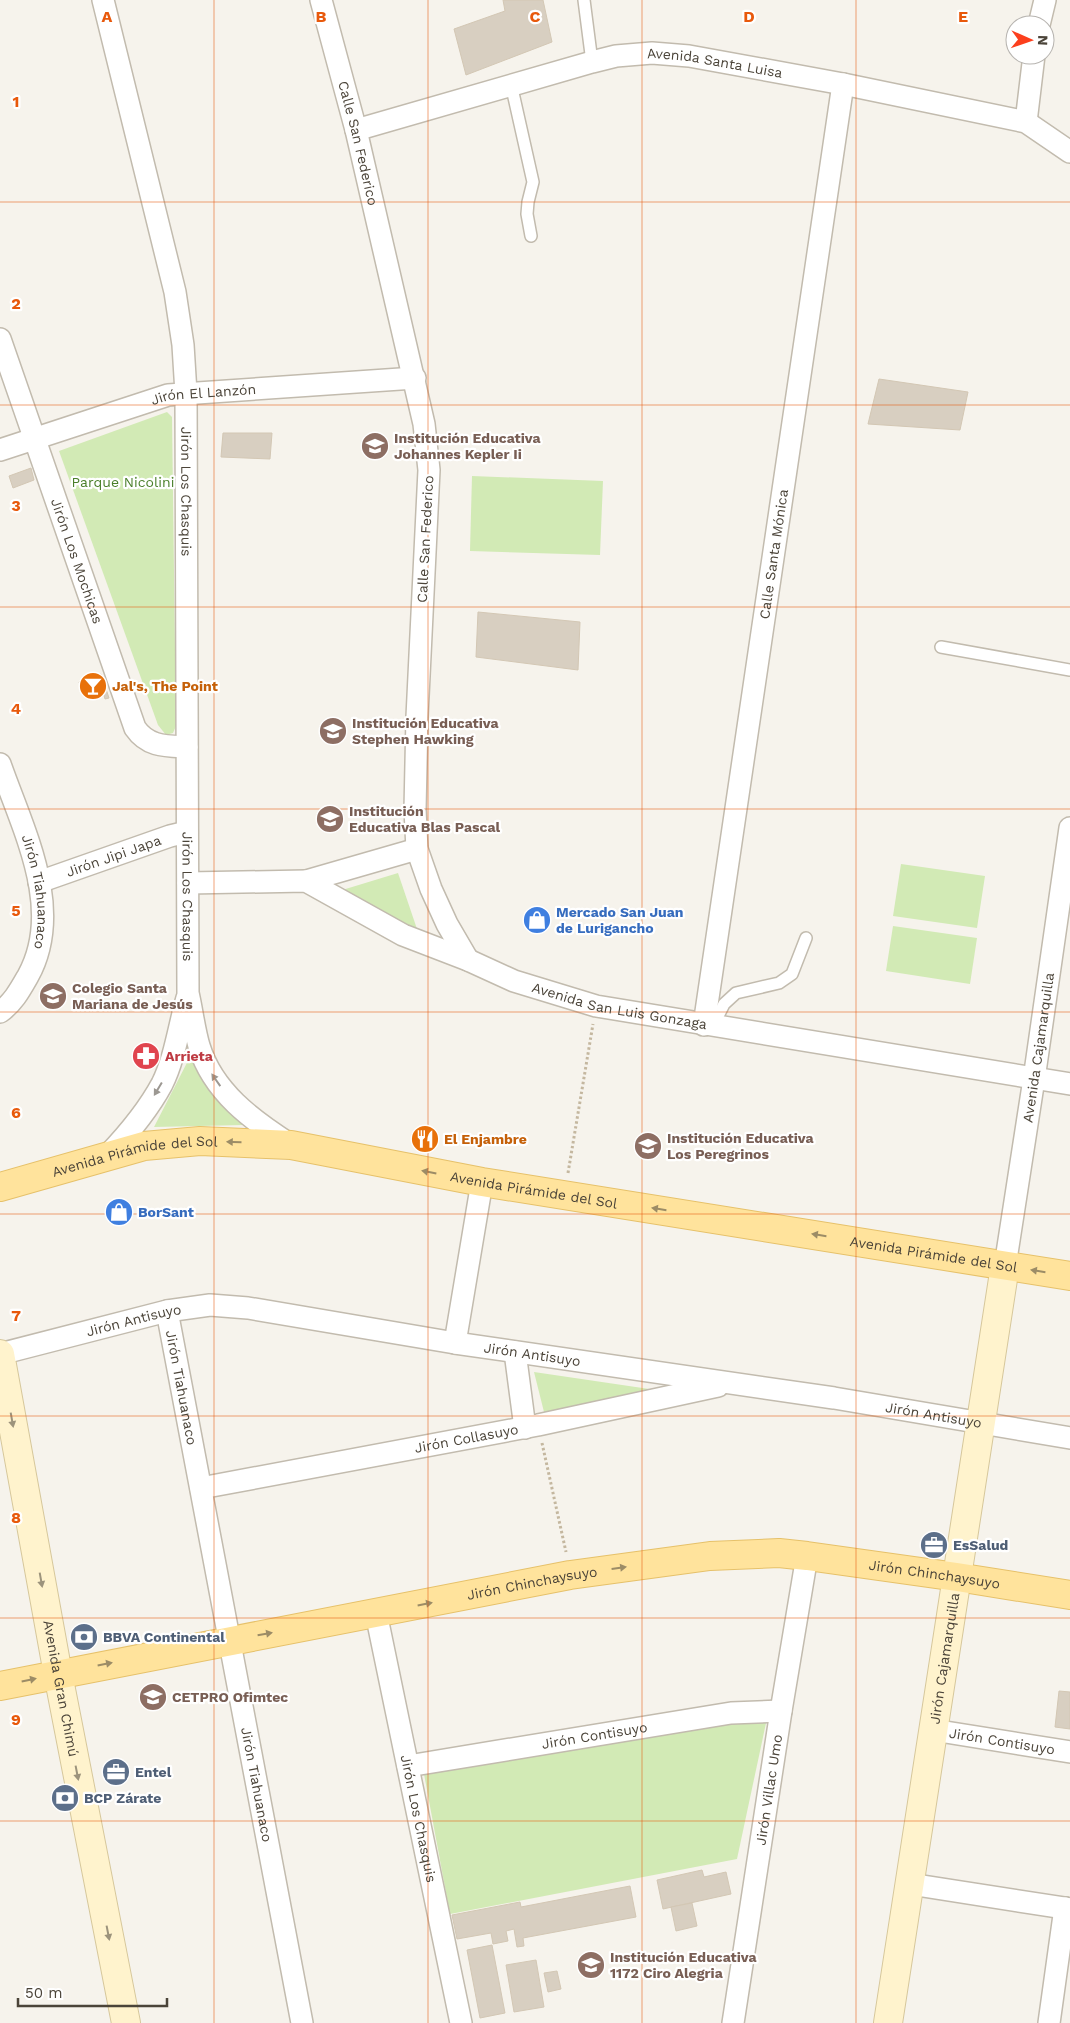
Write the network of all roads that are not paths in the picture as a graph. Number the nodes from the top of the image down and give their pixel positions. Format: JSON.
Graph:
{"nodes":[{"id":1,"x":103,"y":0,"type":"edge"},
{"id":2,"x":321,"y":0,"type":"edge"},
{"id":3,"x":584,"y":0,"type":"edge"},
{"id":4,"x":1044,"y":0,"type":"edge"},
{"id":5,"x":1041,"y":15,"type":"edge"},
{"id":6,"x":592,"y":62,"type":"junction"},
{"id":7,"x":1033,"y":65,"type":"edge"},
{"id":8,"x":511,"y":84,"type":"junction"},
{"id":9,"x":843,"y":84,"type":"junction"},
{"id":10,"x":1026,"y":122,"type":"junction"},
{"id":11,"x":356,"y":130,"type":"junction"},
{"id":12,"x":1070,"y":152,"type":"edge"},
{"id":13,"x":531,"y":236,"type":"dead end"},
{"id":14,"x":0,"y":338,"type":"edge"},
{"id":15,"x":415,"y":378,"type":"junction"},
{"id":16,"x":186,"y":393,"type":"junction"},
{"id":17,"x":34,"y":438,"type":"junction"},
{"id":18,"x":0,"y":450,"type":"edge"},
{"id":19,"x":941,"y":647,"type":"dead end"},
{"id":20,"x":1070,"y":670,"type":"edge"},
{"id":21,"x":187,"y":747,"type":"junction"},
{"id":22,"x":0,"y":764,"type":"edge"},
{"id":23,"x":1070,"y":828,"type":"edge"},
{"id":24,"x":187,"y":832,"type":"junction"},
{"id":25,"x":418,"y":849,"type":"junction"},
{"id":26,"x":306,"y":881,"type":"junction"},
{"id":27,"x":39,"y":882,"type":"junction"},
{"id":28,"x":188,"y":883,"type":"junction"},
{"id":29,"x":806,"y":938,"type":"dead end"},
{"id":30,"x":468,"y":960,"type":"junction"},
{"id":31,"x":188,"y":993,"type":"junction"},
{"id":32,"x":0,"y":1012,"type":"edge"},
{"id":33,"x":709,"y":1025,"type":"junction"},
{"id":34,"x":1034,"y":1079,"type":"junction"},
{"id":35,"x":1070,"y":1084,"type":"edge"},
{"id":36,"x":292,"y":1145,"type":"junction"},
{"id":37,"x":108,"y":1155,"type":"junction"},
{"id":38,"x":482,"y":1182,"type":"junction"},
{"id":39,"x":0,"y":1187,"type":"edge"},
{"id":40,"x":1006,"y":1266,"type":"junction"},
{"id":41,"x":1070,"y":1276,"type":"edge"},
{"id":42,"x":167,"y":1311,"type":"junction"},
{"id":43,"x":455,"y":1343,"type":"junction"},
{"id":44,"x":515,"y":1352,"type":"junction"},
{"id":45,"x":0,"y":1354,"type":"edge"},
{"id":46,"x":730,"y":1384,"type":"junction"},
{"id":47,"x":981,"y":1424,"type":"junction"},
{"id":48,"x":531,"y":1426,"type":"junction"},
{"id":49,"x":1070,"y":1438,"type":"edge"},
{"id":50,"x":201,"y":1488,"type":"junction"},
{"id":51,"x":807,"y":1556,"type":"junction"},
{"id":52,"x":957,"y":1577,"type":"junction"},
{"id":53,"x":1070,"y":1595,"type":"edge"},
{"id":54,"x":376,"y":1613,"type":"junction"},
{"id":55,"x":228,"y":1640,"type":"junction"},
{"id":56,"x":58,"y":1674,"type":"junction"},
{"id":57,"x":0,"y":1686,"type":"edge"},
{"id":58,"x":781,"y":1711,"type":"junction"},
{"id":59,"x":933,"y":1730,"type":"junction"},
{"id":60,"x":1070,"y":1752,"type":"edge"},
{"id":61,"x":408,"y":1766,"type":"junction"},
{"id":62,"x":910,"y":1884,"type":"junction"},
{"id":63,"x":1068,"y":1908,"type":"edge"},
{"id":64,"x":126,"y":2023,"type":"edge"},
{"id":65,"x":302,"y":2023,"type":"edge"},
{"id":66,"x":461,"y":2023,"type":"edge"},
{"id":67,"x":733,"y":2023,"type":"edge"},
{"id":68,"x":888,"y":2023,"type":"edge"},
{"id":69,"x":1049,"y":2023,"type":"edge"}],
"edges":[{"from":1,"to":16,"type":"street","name":"Jirón Los Chasquis"},
{"from":2,"to":11,"type":"street","name":"Calle San Federico"},
{"from":3,"to":6,"type":"lane"},
{"from":4,"to":5,"type":"street"},
{"from":6,"to":8,"type":"street","name":"Avenida Santa Luisa"},
{"from":6,"to":9,"type":"street","name":"Avenida Santa Luisa"},
{"from":7,"to":10,"type":"street"},
{"from":8,"to":11,"type":"street","name":"Avenida Santa Luisa"},
{"from":8,"to":13,"type":"lane"},
{"from":9,"to":10,"type":"street","name":"Avenida Santa Luisa"},
{"from":9,"to":33,"type":"street","name":"Calle Santa Mónica"},
{"from":10,"to":12,"type":"street","name":"Avenida Santa Luisa"},
{"from":11,"to":15,"type":"street","name":"Calle San Federico"},
{"from":14,"to":17,"type":"street","name":"Jirón Los Mochicas"},
{"from":15,"to":16,"type":"street","name":"Jirón El Lanzón"},
{"from":15,"to":25,"type":"street","name":"Calle San Federico"},
{"from":16,"to":17,"type":"street","name":"Jirón El Lanzón"},
{"from":16,"to":21,"type":"street","name":"Jirón Los Chasquis"},
{"from":17,"to":18,"type":"street","name":"Jirón El Lanzón"},
{"from":17,"to":21,"type":"street","name":"Jirón Los Mochicas"},
{"from":19,"to":20,"type":"lane"},
{"from":21,"to":24,"type":"street","name":"Jirón Los Chasquis"},
{"from":22,"to":27,"type":"street","name":"Jirón Tiahuanaco"},
{"from":23,"to":34,"type":"street","name":"Avenida Cajamarquilla"},
{"from":24,"to":27,"type":"street","name":"Jirón Jipi Japa"},
{"from":24,"to":28,"type":"street","name":"Jirón Los Chasquis"},
{"from":25,"to":26,"type":"street"},
{"from":25,"to":30,"type":"street","name":"Calle San Federico"},
{"from":26,"to":28,"type":"street"},
{"from":26,"to":30,"type":"street","name":"Avenida San Luis Gonzaga"},
{"from":27,"to":32,"type":"street","name":"Jirón Tiahuanaco"},
{"from":28,"to":31,"type":"street","name":"Jirón Los Chasquis"},
{"from":29,"to":33,"type":"lane"},
{"from":30,"to":33,"type":"street","name":"Avenida San Luis Gonzaga"},
{"from":36,"to":31,"type":"street","name":"Jirón Los Chasquis","one_way":true},
{"from":31,"to":37,"type":"street","name":"Jirón Los Chasquis","one_way":true},
{"from":33,"to":34,"type":"street","name":"Avenida San Luis Gonzaga"},
{"from":34,"to":35,"type":"street","name":"Avenida San Luis Gonzaga"},
{"from":34,"to":40,"type":"street","name":"Avenida Cajamarquilla"},
{"from":36,"to":37,"type":"main road","name":"Avenida Pirámide del Sol","one_way":true},
{"from":38,"to":36,"type":"main road","name":"Avenida Pirámide del Sol","one_way":true},
{"from":37,"to":39,"type":"main road","name":"Avenida Pirámide del Sol"},
{"from":40,"to":38,"type":"main road","name":"Avenida Pirámide del Sol","one_way":true},
{"from":38,"to":43,"type":"street"},
{"from":41,"to":40,"type":"main road","name":"Avenida Pirámide del Sol","one_way":true},
{"from":40,"to":47,"type":"street","name":"Jirón Cajamarquilla"},
{"from":42,"to":43,"type":"street","name":"Jirón Antisuyo"},
{"from":42,"to":45,"type":"street","name":"Jirón Antisuyo"},
{"from":42,"to":50,"type":"street","name":"Jirón Tiahuanaco"},
{"from":43,"to":44,"type":"street","name":"Jirón Antisuyo"},
{"from":44,"to":46,"type":"street","name":"Jirón Antisuyo"},
{"from":44,"to":48,"type":"street"},
{"from":45,"to":56,"type":"street","name":"Avenida Gran Chimú","one_way":true},
{"from":46,"to":47,"type":"street","name":"Jirón Antisuyo"},
{"from":46,"to":48,"type":"street","name":"Jirón Collasuyo"},
{"from":47,"to":49,"type":"street","name":"Jirón Antisuyo"},
{"from":47,"to":52,"type":"street","name":"Jirón Cajamarquilla"},
{"from":48,"to":50,"type":"street","name":"Jirón Collasuyo"},
{"from":50,"to":55,"type":"street","name":"Jirón Tiahuanaco"},
{"from":51,"to":52,"type":"main road","name":"Jirón Chinchaysuyo"},
{"from":54,"to":51,"type":"main road","name":"Jirón Chinchaysuyo","one_way":true},
{"from":51,"to":58,"type":"street","name":"Jirón Villac Umo"},
{"from":52,"to":53,"type":"main road","name":"Jirón Chinchaysuyo"},
{"from":52,"to":59,"type":"street","name":"Jirón Cajamarquilla"},
{"from":55,"to":54,"type":"main road","name":"Jirón Chinchaysuyo","one_way":true},
{"from":54,"to":61,"type":"street","name":"Jirón Los Chasquis"},
{"from":56,"to":55,"type":"main road","name":"Jirón Chinchaysuyo","one_way":true},
{"from":55,"to":65,"type":"street","name":"Jirón Tiahuanaco"},
{"from":57,"to":56,"type":"main road","name":"Jirón Chinchaysuyo","one_way":true},
{"from":56,"to":64,"type":"street","name":"Avenida Gran Chimú","one_way":true},
{"from":58,"to":61,"type":"street","name":"Jirón Contisuyo"},
{"from":58,"to":67,"type":"street","name":"Jirón Villac Umo"},
{"from":59,"to":60,"type":"street","name":"Jirón Contisuyo"},
{"from":59,"to":62,"type":"street","name":"Jirón Cajamarquilla"},
{"from":61,"to":66,"type":"street","name":"Jirón Los Chasquis"},
{"from":62,"to":63,"type":"street"},
{"from":62,"to":68,"type":"street","name":"Jirón Cajamarquilla"},
{"from":63,"to":69,"type":"street"}]}
